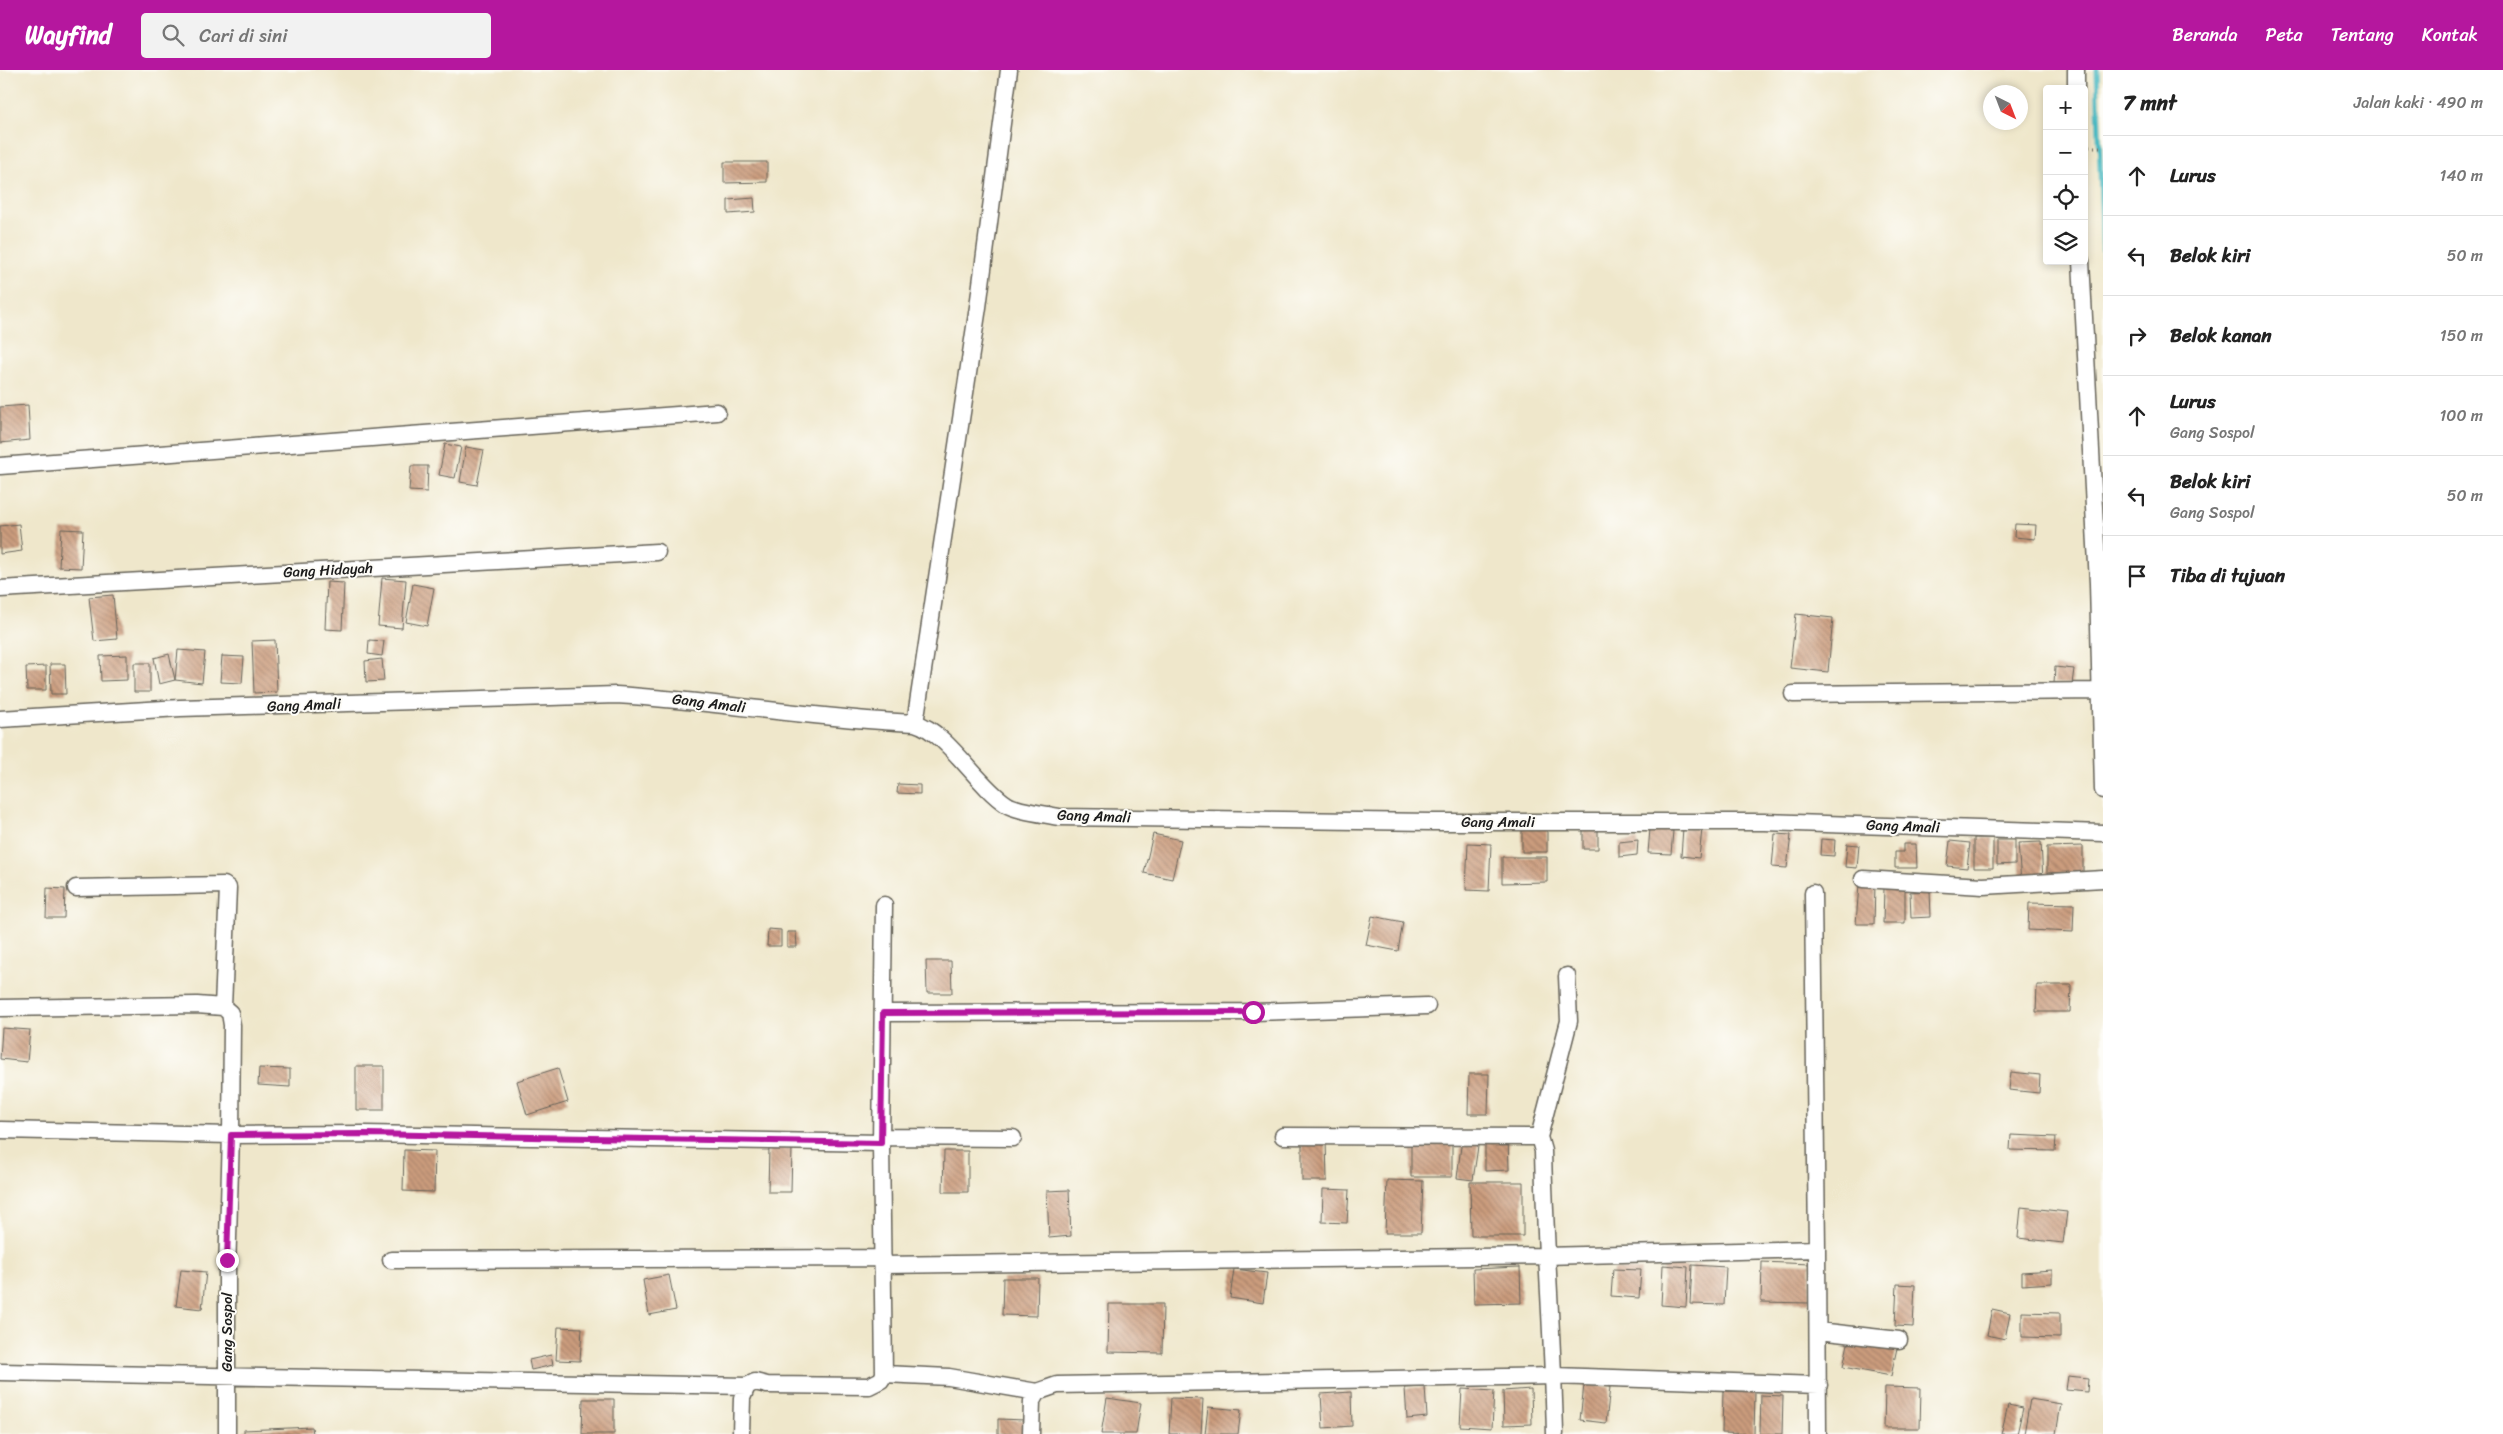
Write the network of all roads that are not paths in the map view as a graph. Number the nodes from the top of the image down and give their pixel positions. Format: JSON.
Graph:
{"nodes":[{"id":1,"x":1009,"y":70,"type":"edge"},
{"id":2,"x":2076,"y":70,"type":"edge"},
{"id":3,"x":2076,"y":85,"type":"edge"},
{"id":4,"x":2081,"y":265,"type":"edge"},
{"id":5,"x":717,"y":412,"type":"dead end"},
{"id":6,"x":0,"y":466,"type":"edge"},
{"id":7,"x":657,"y":552,"type":"dead end"},
{"id":8,"x":0,"y":589,"type":"edge"},
{"id":9,"x":2100,"y":691,"type":"junction"},
{"id":10,"x":1793,"y":694,"type":"dead end"},
{"id":11,"x":2101,"y":713,"type":"edge"},
{"id":12,"x":0,"y":719,"type":"edge"},
{"id":13,"x":915,"y":722,"type":"junction"},
{"id":14,"x":2103,"y":790,"type":"edge"},
{"id":15,"x":2103,"y":833,"type":"edge"},
{"id":16,"x":1863,"y":879,"type":"dead end"},
{"id":17,"x":2103,"y":879,"type":"edge"},
{"id":18,"x":76,"y":888,"type":"dead end"},
{"id":19,"x":1813,"y":893,"type":"dead end"},
{"id":20,"x":884,"y":904,"type":"dead end"},
{"id":21,"x":1567,"y":976,"type":"dead end"},
{"id":22,"x":1427,"y":1006,"type":"dead end"},
{"id":23,"x":223,"y":1007,"type":"junction"},
{"id":24,"x":0,"y":1008,"type":"edge"},
{"id":25,"x":883,"y":1013,"type":"junction"},
{"id":26,"x":0,"y":1130,"type":"edge"},
{"id":27,"x":231,"y":1135,"type":"junction"},
{"id":28,"x":1283,"y":1136,"type":"dead end"},
{"id":29,"x":1540,"y":1137,"type":"junction"},
{"id":30,"x":1013,"y":1138,"type":"dead end"},
{"id":31,"x":881,"y":1140,"type":"junction"},
{"id":32,"x":1817,"y":1249,"type":"junction"},
{"id":33,"x":1545,"y":1256,"type":"junction"},
{"id":34,"x":391,"y":1260,"type":"dead end"},
{"id":35,"x":883,"y":1261,"type":"junction"},
{"id":36,"x":1818,"y":1331,"type":"junction"},
{"id":37,"x":1899,"y":1340,"type":"dead end"},
{"id":38,"x":0,"y":1372,"type":"edge"},
{"id":39,"x":884,"y":1374,"type":"junction"},
{"id":40,"x":227,"y":1376,"type":"junction"},
{"id":41,"x":1554,"y":1376,"type":"junction"},
{"id":42,"x":1819,"y":1385,"type":"junction"},
{"id":43,"x":747,"y":1386,"type":"junction"},
{"id":44,"x":1037,"y":1392,"type":"junction"},
{"id":45,"x":227,"y":1434,"type":"edge"},
{"id":46,"x":741,"y":1434,"type":"edge"},
{"id":47,"x":1031,"y":1434,"type":"edge"},
{"id":48,"x":1555,"y":1434,"type":"edge"},
{"id":49,"x":1818,"y":1434,"type":"edge"}],
"edges":[{"from":1,"to":13,"type":"street"},
{"from":2,"to":3,"type":"street"},
{"from":4,"to":9,"type":"street"},
{"from":5,"to":6,"type":"street"},
{"from":7,"to":8,"type":"street","name":"Gang Hidayah"},
{"from":9,"to":10,"type":"street"},
{"from":9,"to":11,"type":"street"},
{"from":11,"to":14,"type":"street"},
{"from":12,"to":13,"type":"street","name":"Gang Amali"},
{"from":13,"to":15,"type":"street","name":"Gang Amali"},
{"from":16,"to":17,"type":"street"},
{"from":18,"to":23,"type":"street"},
{"from":19,"to":32,"type":"street"},
{"from":20,"to":25,"type":"street"},
{"from":21,"to":29,"type":"street"},
{"from":22,"to":25,"type":"street"},
{"from":23,"to":24,"type":"street"},
{"from":23,"to":27,"type":"street","name":"Gang Sospol"},
{"from":25,"to":31,"type":"street"},
{"from":26,"to":27,"type":"street"},
{"from":27,"to":31,"type":"street"},
{"from":27,"to":40,"type":"street","name":"Gang Sospol"},
{"from":28,"to":29,"type":"street"},
{"from":29,"to":33,"type":"street"},
{"from":30,"to":31,"type":"street"},
{"from":31,"to":35,"type":"street"},
{"from":32,"to":33,"type":"street"},
{"from":32,"to":36,"type":"street"},
{"from":33,"to":35,"type":"street"},
{"from":33,"to":41,"type":"street"},
{"from":34,"to":35,"type":"street"},
{"from":35,"to":39,"type":"street"},
{"from":36,"to":37,"type":"street"},
{"from":36,"to":42,"type":"street"},
{"from":38,"to":40,"type":"street"},
{"from":39,"to":43,"type":"street"},
{"from":39,"to":44,"type":"street"},
{"from":40,"to":43,"type":"street"},
{"from":40,"to":45,"type":"street","name":"Gang Sospol"},
{"from":41,"to":42,"type":"street"},
{"from":41,"to":44,"type":"street"},
{"from":41,"to":48,"type":"street"},
{"from":42,"to":49,"type":"street"},
{"from":43,"to":46,"type":"street"},
{"from":44,"to":47,"type":"street"}]}
